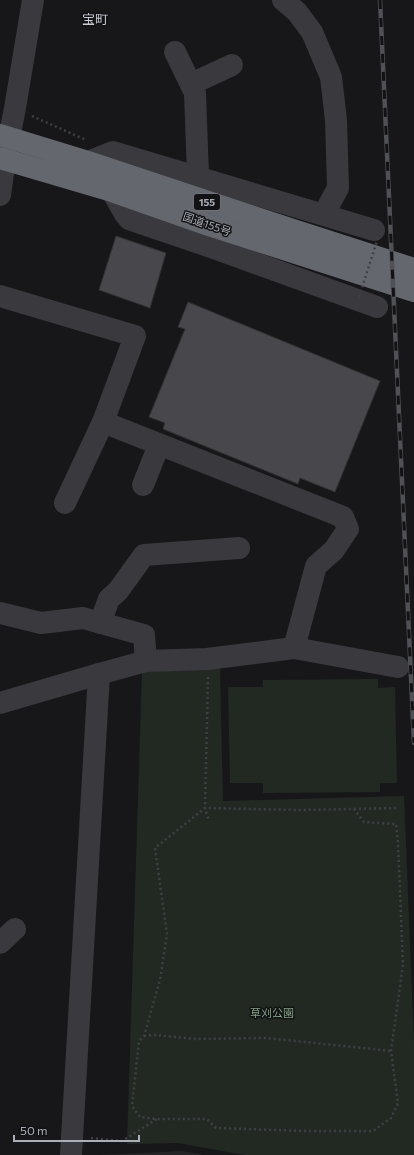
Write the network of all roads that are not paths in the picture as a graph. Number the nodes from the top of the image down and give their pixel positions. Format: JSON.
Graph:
{"nodes":[{"id":1,"x":33,"y":0,"type":"edge"},
{"id":2,"x":283,"y":0,"type":"edge"},
{"id":3,"x":175,"y":52,"type":"dead end"},
{"id":4,"x":232,"y":64,"type":"dead end"},
{"id":5,"x":191,"y":84,"type":"junction"},
{"id":6,"x":5,"y":137,"type":"edge"},
{"id":7,"x":2,"y":158,"type":"edge"},
{"id":8,"x":88,"y":162,"type":"junction"},
{"id":9,"x":198,"y":176,"type":"junction"},
{"id":10,"x":112,"y":191,"type":"junction"},
{"id":11,"x":0,"y":195,"type":"edge"},
{"id":12,"x":324,"y":214,"type":"junction"},
{"id":13,"x":376,"y":234,"type":"road end"},
{"id":14,"x":414,"y":269,"type":"edge"},
{"id":15,"x":414,"y":291,"type":"edge"},
{"id":16,"x":0,"y":296,"type":"edge"},
{"id":17,"x":368,"y":302,"type":"road end"},
{"id":18,"x":103,"y":422,"type":"junction"},
{"id":19,"x":159,"y":445,"type":"junction"},
{"id":20,"x":143,"y":485,"type":"dead end"},
{"id":21,"x":65,"y":503,"type":"dead end"},
{"id":22,"x":239,"y":548,"type":"dead end"},
{"id":23,"x":0,"y":613,"type":"edge"},
{"id":24,"x":100,"y":622,"type":"junction"},
{"id":25,"x":294,"y":648,"type":"junction"},
{"id":26,"x":146,"y":661,"type":"junction"},
{"id":27,"x":398,"y":667,"type":"dead end"},
{"id":28,"x":99,"y":674,"type":"junction"},
{"id":29,"x":0,"y":703,"type":"edge"},
{"id":30,"x":71,"y":1155,"type":"edge"}],
"edges":[{"from":1,"to":6,"type":"street"},
{"from":2,"to":12,"type":"street"},
{"from":3,"to":5,"type":"street"},
{"from":4,"to":5,"type":"street"},
{"from":5,"to":9,"type":"street"},
{"from":6,"to":7,"type":"street"},
{"from":6,"to":8,"type":"highway","name":"国道155号","number":"155"},
{"from":7,"to":10,"type":"highway","name":"国道155号","number":"155"},
{"from":7,"to":11,"type":"street"},
{"from":8,"to":9,"type":"street"},
{"from":8,"to":14,"type":"highway","name":"国道155号","number":"155"},
{"from":9,"to":12,"type":"street"},
{"from":10,"to":15,"type":"highway","name":"国道155号","number":"155"},
{"from":10,"to":17,"type":"street"},
{"from":12,"to":13,"type":"street"},
{"from":16,"to":18,"type":"street"},
{"from":18,"to":19,"type":"street"},
{"from":18,"to":21,"type":"street"},
{"from":19,"to":20,"type":"street"},
{"from":19,"to":25,"type":"street"},
{"from":22,"to":24,"type":"street"},
{"from":23,"to":24,"type":"street"},
{"from":24,"to":26,"type":"street"},
{"from":25,"to":26,"type":"street"},
{"from":25,"to":27,"type":"street"},
{"from":26,"to":28,"type":"street"},
{"from":28,"to":29,"type":"street"},
{"from":28,"to":30,"type":"street"}]}
